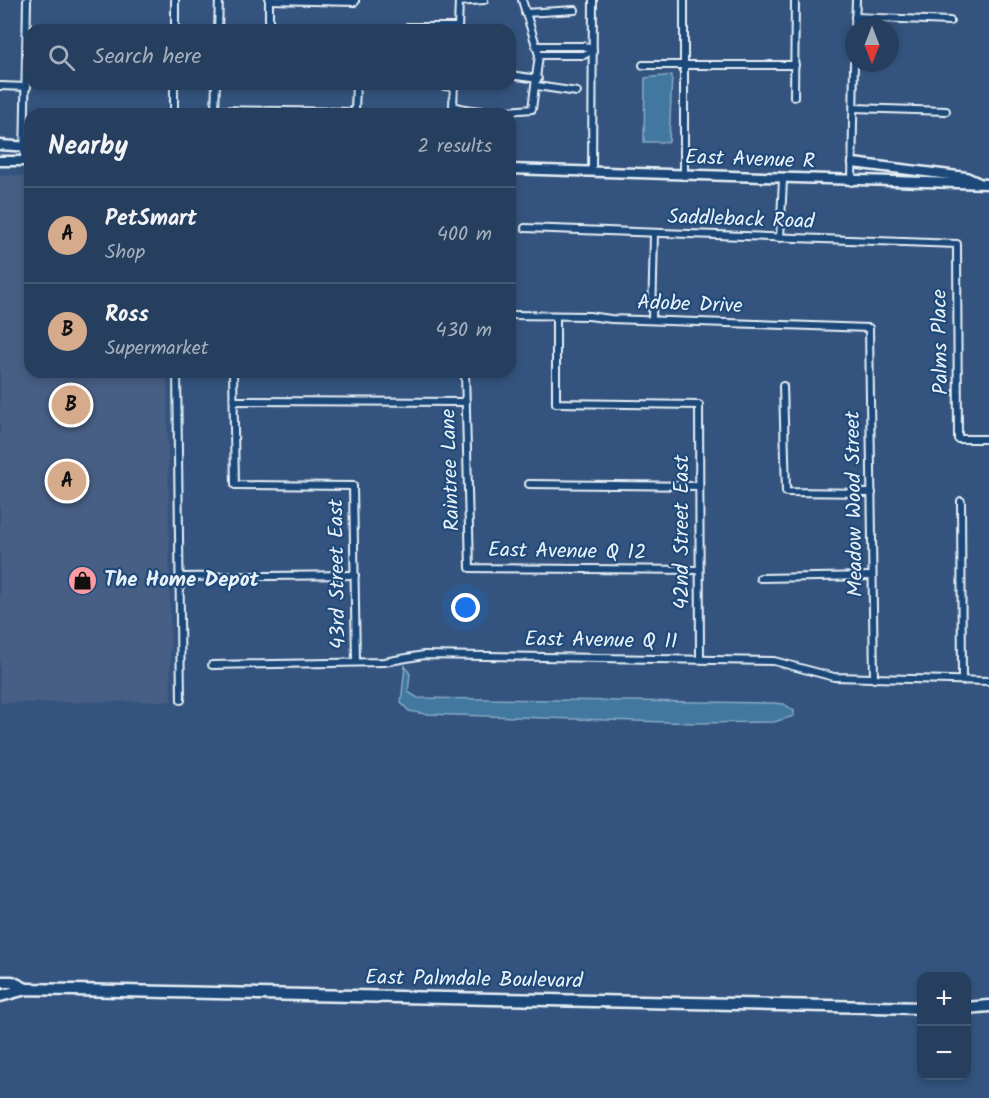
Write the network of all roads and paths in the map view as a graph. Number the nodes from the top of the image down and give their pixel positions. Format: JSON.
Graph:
{"nodes":[{"id":1,"x":27,"y":0,"type":"edge"},
{"id":2,"x":175,"y":0,"type":"edge"},
{"id":3,"x":219,"y":0,"type":"edge"},
{"id":4,"x":269,"y":0,"type":"edge"},
{"id":5,"x":355,"y":0,"type":"edge"},
{"id":6,"x":484,"y":0,"type":"edge"},
{"id":7,"x":522,"y":0,"type":"edge"},
{"id":8,"x":593,"y":0,"type":"edge"},
{"id":9,"x":684,"y":0,"type":"edge"},
{"id":10,"x":795,"y":0,"type":"edge"},
{"id":11,"x":856,"y":0,"type":"edge"},
{"id":12,"x":459,"y":1,"type":"edge"},
{"id":13,"x":575,"y":10,"type":"dead end"},
{"id":14,"x":525,"y":14,"type":"junction"},
{"id":15,"x":855,"y":17,"type":"joint"},
{"id":16,"x":950,"y":21,"type":"dead end"},
{"id":17,"x":27,"y":24,"type":"edge"},
{"id":18,"x":175,"y":24,"type":"edge"},
{"id":19,"x":218,"y":24,"type":"edge"},
{"id":20,"x":269,"y":24,"type":"edge"},
{"id":21,"x":458,"y":24,"type":"edge"},
{"id":22,"x":538,"y":46,"type":"junction"},
{"id":23,"x":593,"y":50,"type":"junction"},
{"id":24,"x":539,"y":55,"type":"junction"},
{"id":25,"x":643,"y":65,"type":"dead end"},
{"id":26,"x":684,"y":65,"type":"junction"},
{"id":27,"x":795,"y":65,"type":"junction"},
{"id":28,"x":854,"y":72,"type":"edge"},
{"id":29,"x":516,"y":77,"type":"edge"},
{"id":30,"x":537,"y":83,"type":"junction"},
{"id":31,"x":0,"y":86,"type":"edge"},
{"id":32,"x":24,"y":87,"type":"edge"},
{"id":33,"x":27,"y":90,"type":"edge"},
{"id":34,"x":174,"y":90,"type":"edge"},
{"id":35,"x":216,"y":90,"type":"edge"},
{"id":36,"x":356,"y":90,"type":"edge"},
{"id":37,"x":454,"y":90,"type":"edge"},
{"id":38,"x":578,"y":92,"type":"dead end"},
{"id":39,"x":794,"y":98,"type":"dead end"},
{"id":40,"x":27,"y":108,"type":"edge"},
{"id":41,"x":174,"y":108,"type":"edge"},
{"id":42,"x":215,"y":108,"type":"edge"},
{"id":43,"x":355,"y":108,"type":"edge"},
{"id":44,"x":456,"y":108,"type":"edge"},
{"id":45,"x":854,"y":108,"type":"junction"},
{"id":46,"x":516,"y":110,"type":"edge"},
{"id":47,"x":946,"y":111,"type":"dead end"},
{"id":48,"x":0,"y":145,"type":"edge"},
{"id":49,"x":24,"y":147,"type":"edge"},
{"id":50,"x":0,"y":161,"type":"edge"},
{"id":51,"x":24,"y":161,"type":"edge"},
{"id":52,"x":853,"y":163,"type":"junction"},
{"id":53,"x":516,"y":169,"type":"edge"},
{"id":54,"x":592,"y":172,"type":"junction"},
{"id":55,"x":684,"y":176,"type":"junction"},
{"id":56,"x":783,"y":180,"type":"junction"},
{"id":57,"x":852,"y":182,"type":"junction"},
{"id":58,"x":985,"y":184,"type":"edge"},
{"id":59,"x":525,"y":228,"type":"dead end"},
{"id":60,"x":654,"y":234,"type":"junction"},
{"id":61,"x":780,"y":238,"type":"junction"},
{"id":62,"x":957,"y":244,"type":"joint"},
{"id":63,"x":516,"y":315,"type":"edge"},
{"id":64,"x":556,"y":316,"type":"junction"},
{"id":65,"x":652,"y":320,"type":"junction"},
{"id":66,"x":869,"y":328,"type":"joint"},
{"id":67,"x":177,"y":378,"type":"edge"},
{"id":68,"x":233,"y":378,"type":"edge"},
{"id":69,"x":465,"y":378,"type":"edge"},
{"id":70,"x":783,"y":386,"type":"dead end"},
{"id":71,"x":234,"y":401,"type":"junction"},
{"id":72,"x":465,"y":402,"type":"junction"},
{"id":73,"x":989,"y":439,"type":"edge"},
{"id":74,"x":529,"y":484,"type":"dead end"},
{"id":75,"x":698,"y":486,"type":"junction"},
{"id":76,"x":872,"y":493,"type":"junction"},
{"id":77,"x":961,"y":501,"type":"dead end"},
{"id":78,"x":471,"y":568,"type":"joint"},
{"id":79,"x":699,"y":570,"type":"junction"},
{"id":80,"x":355,"y":575,"type":"junction"},
{"id":81,"x":872,"y":576,"type":"junction"},
{"id":82,"x":180,"y":577,"type":"junction"},
{"id":83,"x":760,"y":578,"type":"dead end"},
{"id":84,"x":700,"y":659,"type":"junction"},
{"id":85,"x":356,"y":662,"type":"junction"},
{"id":86,"x":212,"y":665,"type":"dead end"},
{"id":87,"x":874,"y":679,"type":"junction"},
{"id":88,"x":962,"y":681,"type":"junction"},
{"id":89,"x":989,"y":681,"type":"edge"},
{"id":90,"x":181,"y":700,"type":"dead end"},
{"id":91,"x":0,"y":982,"type":"edge"},
{"id":92,"x":26,"y":989,"type":"junction"},
{"id":93,"x":0,"y":996,"type":"edge"},
{"id":94,"x":989,"y":1006,"type":"edge"},
{"id":95,"x":917,"y":1008,"type":"edge"},
{"id":96,"x":971,"y":1008,"type":"edge"}],
"edges":[{"from":1,"to":17,"type":"street"},
{"from":2,"to":18,"type":"street"},
{"from":3,"to":19,"type":"street"},
{"from":4,"to":5,"type":"street"},
{"from":4,"to":20,"type":"street"},
{"from":6,"to":12,"type":"street"},
{"from":7,"to":14,"type":"street"},
{"from":8,"to":23,"type":"street"},
{"from":9,"to":26,"type":"street"},
{"from":10,"to":27,"type":"street"},
{"from":11,"to":15,"type":"street"},
{"from":12,"to":21,"type":"street"},
{"from":13,"to":14,"type":"street"},
{"from":14,"to":22,"type":"street"},
{"from":15,"to":16,"type":"street"},
{"from":22,"to":23,"type":"street"},
{"from":22,"to":24,"type":"street"},
{"from":23,"to":24,"type":"street"},
{"from":23,"to":54,"type":"street"},
{"from":24,"to":30,"type":"street"},
{"from":25,"to":26,"type":"street"},
{"from":26,"to":27,"type":"street"},
{"from":26,"to":55,"type":"street"},
{"from":27,"to":39,"type":"street"},
{"from":28,"to":45,"type":"street"},
{"from":29,"to":30,"type":"street"},
{"from":30,"to":38,"type":"street"},
{"from":30,"to":46,"type":"street"},
{"from":31,"to":32,"type":"street"},
{"from":33,"to":40,"type":"street"},
{"from":34,"to":41,"type":"street"},
{"from":35,"to":42,"type":"street"},
{"from":36,"to":43,"type":"street"},
{"from":37,"to":44,"type":"street"},
{"from":45,"to":47,"type":"street"},
{"from":45,"to":52,"type":"street"},
{"from":48,"to":49,"type":"main road"},
{"from":50,"to":51,"type":"main road"},
{"from":52,"to":57,"type":"street"},
{"from":52,"to":58,"type":"main road"},
{"from":53,"to":54,"type":"main road","name":"East Avenue R"},
{"from":54,"to":55,"type":"main road","name":"East Avenue R"},
{"from":55,"to":56,"type":"main road","name":"East Avenue R"},
{"from":56,"to":57,"type":"main road","name":"East Avenue R"},
{"from":56,"to":61,"type":"street"},
{"from":57,"to":58,"type":"main road","name":"East Avenue R"},
{"from":59,"to":60,"type":"street","name":"Saddleback Road"},
{"from":60,"to":61,"type":"street","name":"Saddleback Road"},
{"from":60,"to":65,"type":"street"},
{"from":61,"to":62,"type":"street","name":"Saddleback Road"},
{"from":62,"to":73,"type":"street","name":"Palms Place"},
{"from":63,"to":64,"type":"street","name":"Adobe Drive"},
{"from":64,"to":65,"type":"street","name":"Adobe Drive"},
{"from":64,"to":75,"type":"street","name":"42nd Street East"},
{"from":65,"to":66,"type":"street","name":"Adobe Drive"},
{"from":66,"to":76,"type":"street","name":"Meadow Wood Street"},
{"from":67,"to":82,"type":"street"},
{"from":68,"to":71,"type":"street"},
{"from":69,"to":72,"type":"street","name":"Raintree Lane"},
{"from":70,"to":76,"type":"street"},
{"from":71,"to":72,"type":"street"},
{"from":71,"to":80,"type":"street","name":"43rd Street East"},
{"from":72,"to":78,"type":"street","name":"Raintree Lane"},
{"from":74,"to":75,"type":"street"},
{"from":75,"to":79,"type":"street","name":"42nd Street East"},
{"from":76,"to":81,"type":"street","name":"Meadow Wood Street"},
{"from":77,"to":88,"type":"street"},
{"from":78,"to":79,"type":"street","name":"East Avenue Q 12"},
{"from":79,"to":84,"type":"street","name":"42nd Street East"},
{"from":80,"to":82,"type":"street"},
{"from":80,"to":85,"type":"street","name":"43rd Street East"},
{"from":81,"to":83,"type":"street"},
{"from":81,"to":87,"type":"street","name":"Meadow Wood Street"},
{"from":82,"to":90,"type":"street"},
{"from":84,"to":85,"type":"street","name":"East Avenue Q 11"},
{"from":84,"to":87,"type":"street","name":"East Avenue Q 11"},
{"from":85,"to":86,"type":"street","name":"East Avenue Q 11"},
{"from":87,"to":88,"type":"street","name":"East Avenue Q 11"},
{"from":88,"to":89,"type":"street","name":"East Avenue Q 11"},
{"from":91,"to":92,"type":"highway","name":"East Palmdale Boulevard"},
{"from":92,"to":93,"type":"highway","name":"East Palmdale Boulevard"},
{"from":92,"to":95,"type":"highway","name":"East Palmdale Boulevard"},
{"from":94,"to":96,"type":"highway"}]}
